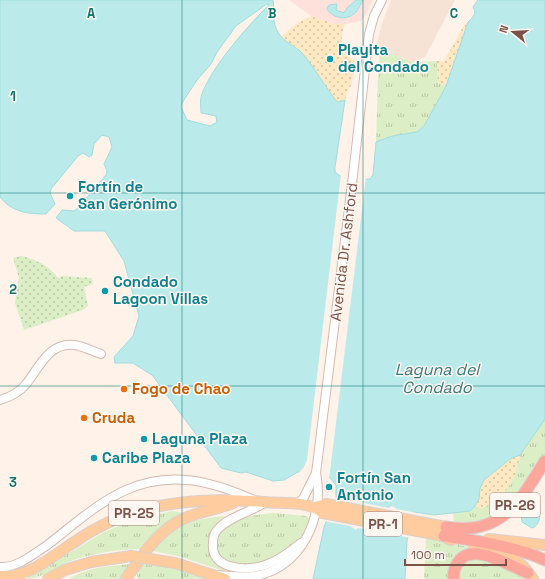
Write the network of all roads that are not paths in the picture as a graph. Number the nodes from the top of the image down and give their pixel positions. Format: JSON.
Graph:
{"nodes":[{"id":1,"x":382,"y":0,"type":"edge"},
{"id":2,"x":101,"y":354,"type":"dead end"},
{"id":3,"x":0,"y":400,"type":"edge"},
{"id":4,"x":545,"y":461,"type":"edge"},
{"id":5,"x":316,"y":473,"type":"junction"},
{"id":6,"x":237,"y":501,"type":"junction"},
{"id":7,"x":261,"y":502,"type":"junction"},
{"id":8,"x":296,"y":504,"type":"junction"},
{"id":9,"x":321,"y":508,"type":"junction"},
{"id":10,"x":445,"y":532,"type":"junction"},
{"id":11,"x":306,"y":539,"type":"junction"},
{"id":12,"x":545,"y":545,"type":"edge"},
{"id":13,"x":545,"y":560,"type":"edge"},
{"id":14,"x":0,"y":567,"type":"edge"},
{"id":15,"x":215,"y":575,"type":"junction"},
{"id":16,"x":0,"y":576,"type":"edge"},
{"id":17,"x":531,"y":576,"type":"edge"},
{"id":18,"x":130,"y":577,"type":"edge"},
{"id":19,"x":48,"y":579,"type":"edge"},
{"id":20,"x":225,"y":579,"type":"edge"},
{"id":21,"x":454,"y":579,"type":"edge"}],
"edges":[{"from":1,"to":5,"type":"street","name":"Avenida Dr. Ashford"},
{"from":2,"to":3,"type":"street"},
{"from":4,"to":10,"type":"highway","number":"PR-26"},
{"from":5,"to":8,"type":"street"},
{"from":5,"to":9,"type":"street","name":"Avenida Dr. Ashford"},
{"from":6,"to":7,"type":"main road","number":"PR-1"},
{"from":6,"to":16,"type":"main road","number":"PR-25"},
{"from":6,"to":18,"type":"main road","number":"PR-1"},
{"from":7,"to":8,"type":"main road","number":"PR-1"},
{"from":7,"to":11,"type":"street"},
{"from":7,"to":14,"type":"street"},
{"from":8,"to":9,"type":"main road","number":"PR-1"},
{"from":9,"to":10,"type":"main road","number":"PR-1"},
{"from":9,"to":11,"type":"street","name":"Avenida Dr. Ashford"},
{"from":10,"to":12,"type":"main road"},
{"from":10,"to":13,"type":"highway","number":"PR-1"},
{"from":10,"to":17,"type":"main road"},
{"from":11,"to":15,"type":"street","name":"Avenida Dr. Ashford"},
{"from":15,"to":19,"type":"main road","bridge":true},
{"from":15,"to":20,"type":"main road"},
{"from":17,"to":21,"type":"highway"}]}
